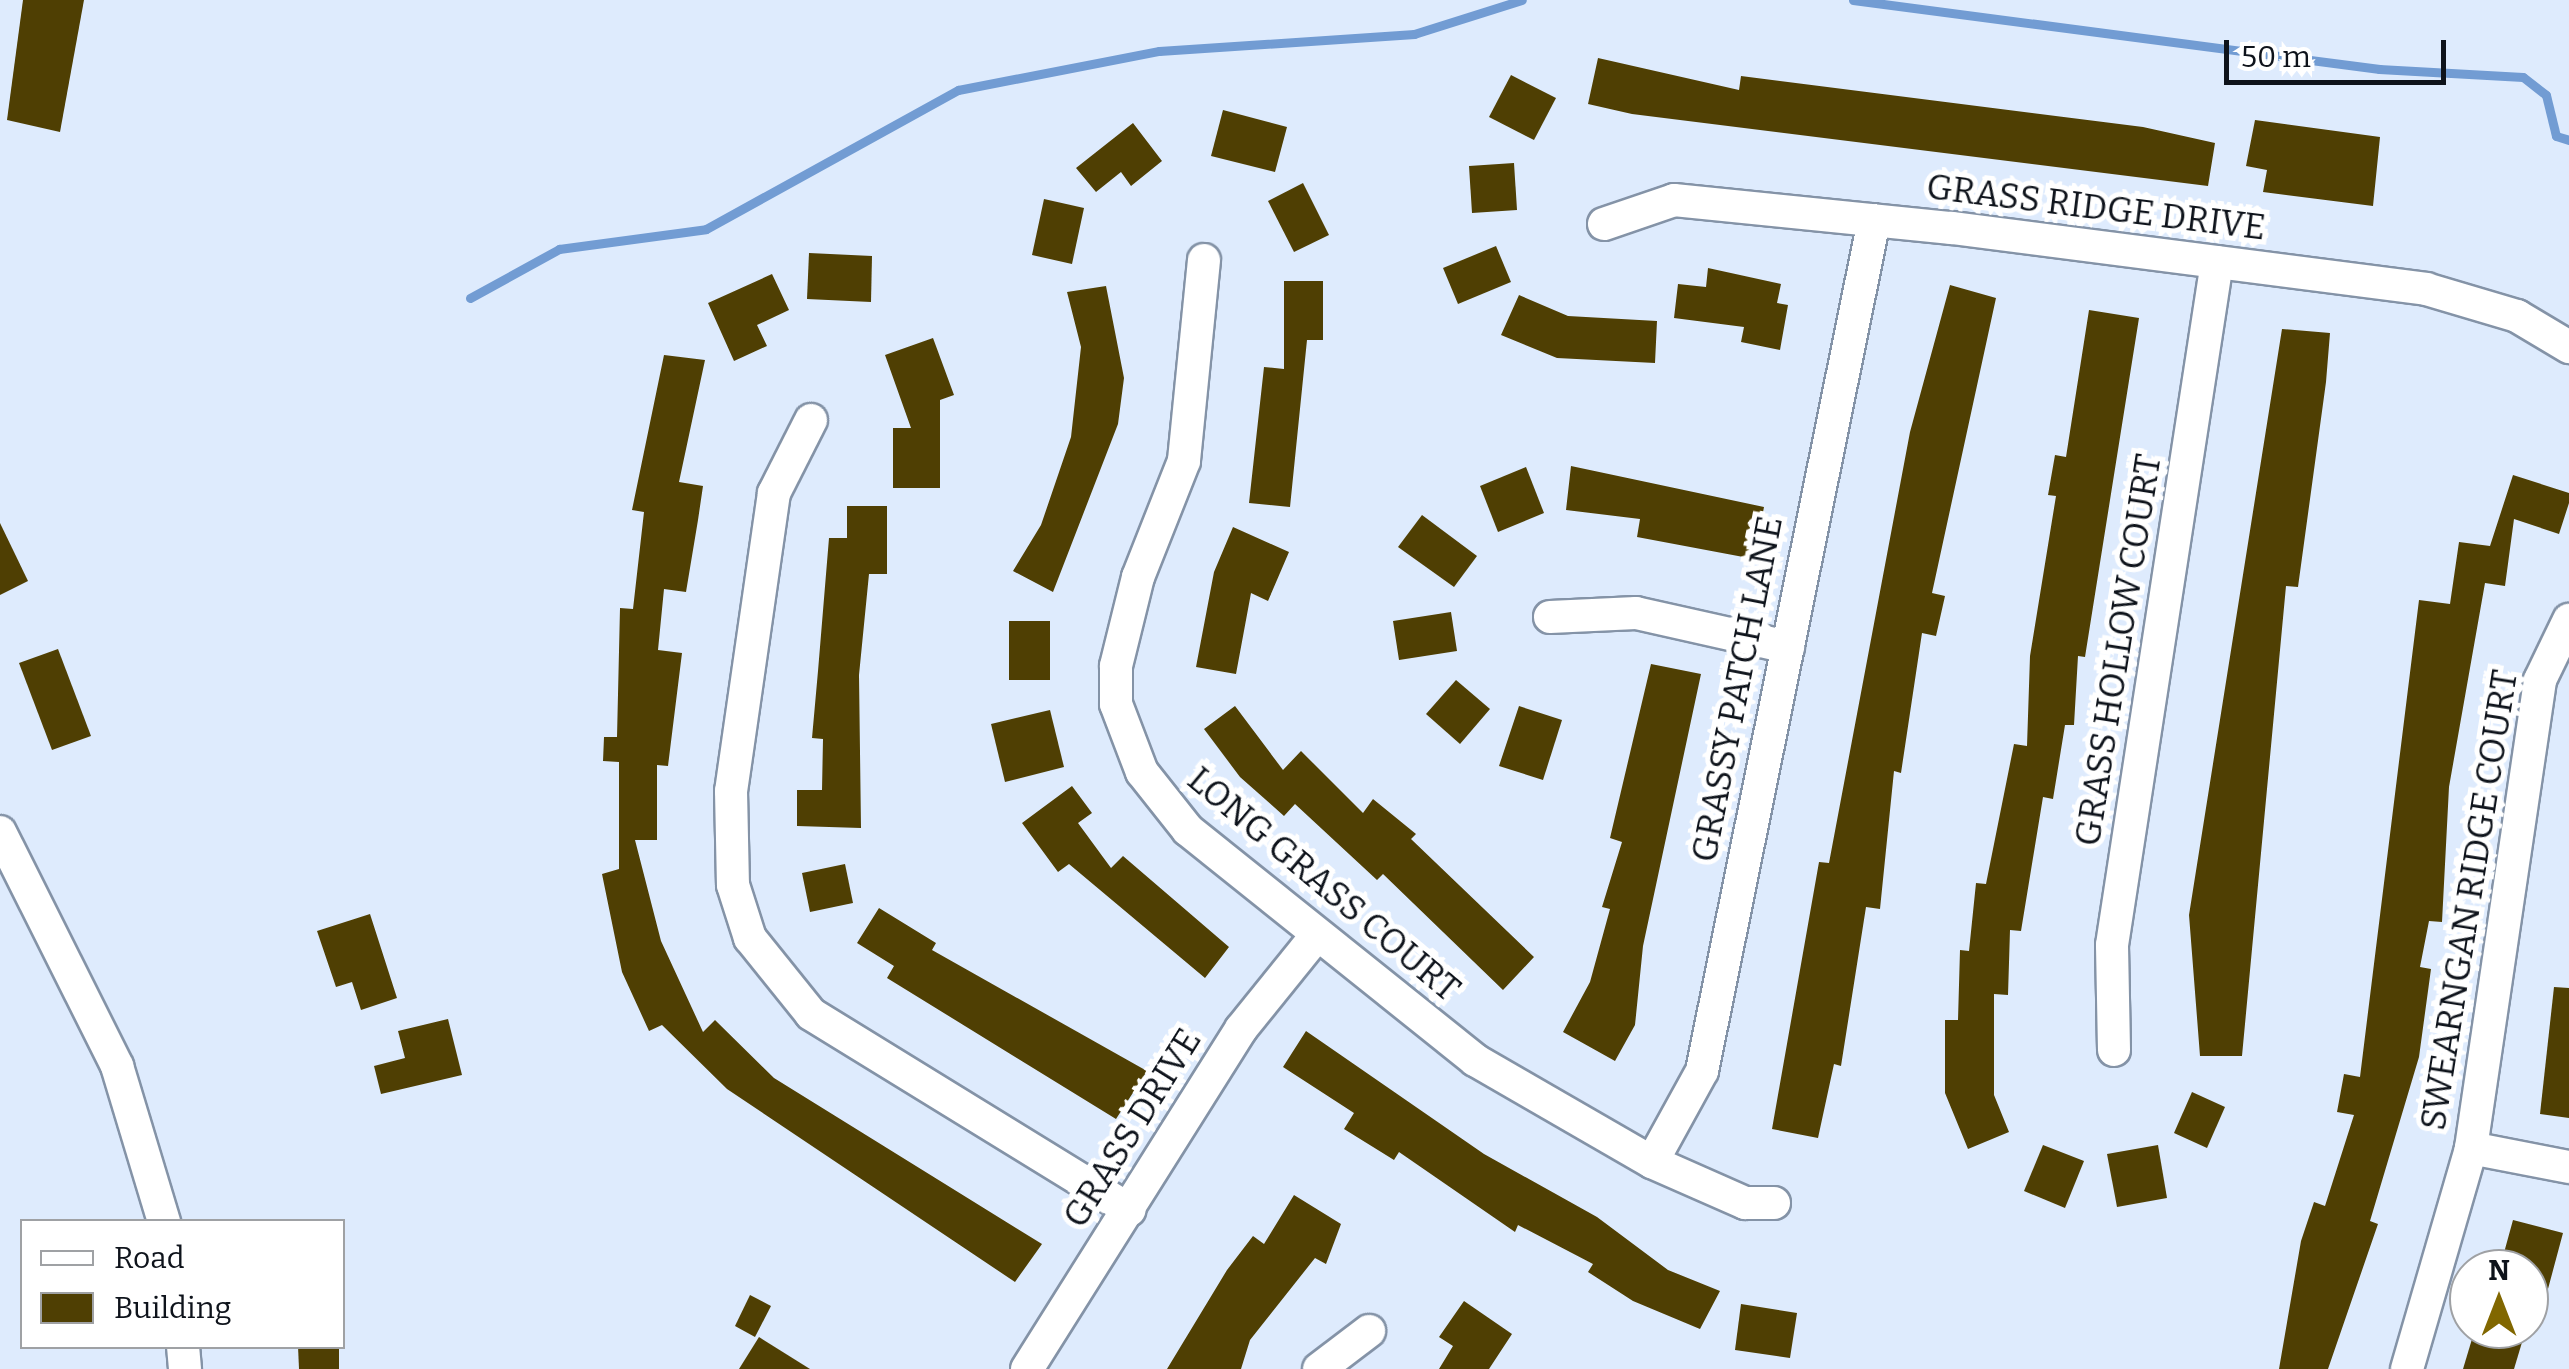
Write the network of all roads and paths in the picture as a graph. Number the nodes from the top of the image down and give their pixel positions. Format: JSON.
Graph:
{"nodes":[{"id":1,"x":1874,"y":220,"type":"junction"},
{"id":2,"x":1604,"y":224,"type":"dead end"},
{"id":3,"x":1204,"y":260,"type":"dead end"},
{"id":4,"x":2216,"y":262,"type":"junction"},
{"id":5,"x":2569,"y":347,"type":"edge"},
{"id":6,"x":812,"y":420,"type":"dead end"},
{"id":7,"x":1550,"y":617,"type":"dead end"},
{"id":8,"x":2569,"y":620,"type":"edge"},
{"id":9,"x":1788,"y":647,"type":"junction"},
{"id":10,"x":0,"y":832,"type":"edge"},
{"id":11,"x":1316,"y":936,"type":"junction"},
{"id":12,"x":2114,"y":1050,"type":"dead end"},
{"id":13,"x":2471,"y":1148,"type":"junction"},
{"id":14,"x":1652,"y":1162,"type":"junction"},
{"id":15,"x":2569,"y":1167,"type":"edge"},
{"id":16,"x":1774,"y":1203,"type":"dead end"},
{"id":17,"x":1128,"y":1210,"type":"junction"},
{"id":18,"x":163,"y":1219,"type":"edge"},
{"id":19,"x":1368,"y":1331,"type":"dead end"},
{"id":20,"x":1027,"y":1369,"type":"edge"},
{"id":21,"x":1319,"y":1369,"type":"edge"},
{"id":22,"x":2407,"y":1369,"type":"edge"}],
"edges":[{"from":1,"to":2,"type":"street","name":"GRASS RIDGE DRIVE"},
{"from":1,"to":4,"type":"street","name":"GRASS RIDGE DRIVE"},
{"from":1,"to":9,"type":"street","name":"GRASSY PATCH LANE"},
{"from":3,"to":11,"type":"street","name":"LONG GRASS COURT"},
{"from":4,"to":5,"type":"street","name":"GRASS RIDGE DRIVE"},
{"from":4,"to":12,"type":"street","name":"GRASS HOLLOW COURT"},
{"from":6,"to":17,"type":"street"},
{"from":7,"to":9,"type":"street"},
{"from":8,"to":13,"type":"street","name":"SWEARNGAN RIDGE COURT"},
{"from":9,"to":14,"type":"street","name":"GRASSY PATCH LANE"},
{"from":10,"to":18,"type":"street"},
{"from":11,"to":14,"type":"street","name":"LONG GRASS COURT"},
{"from":11,"to":17,"type":"street","name":"GRASS DRIVE"},
{"from":13,"to":15,"type":"street"},
{"from":13,"to":22,"type":"street","name":"SWEARNGAN RIDGE COURT"},
{"from":14,"to":16,"type":"street","name":"LONG GRASS COURT"},
{"from":17,"to":20,"type":"street","name":"GRASS DRIVE"},
{"from":19,"to":21,"type":"street"}]}
